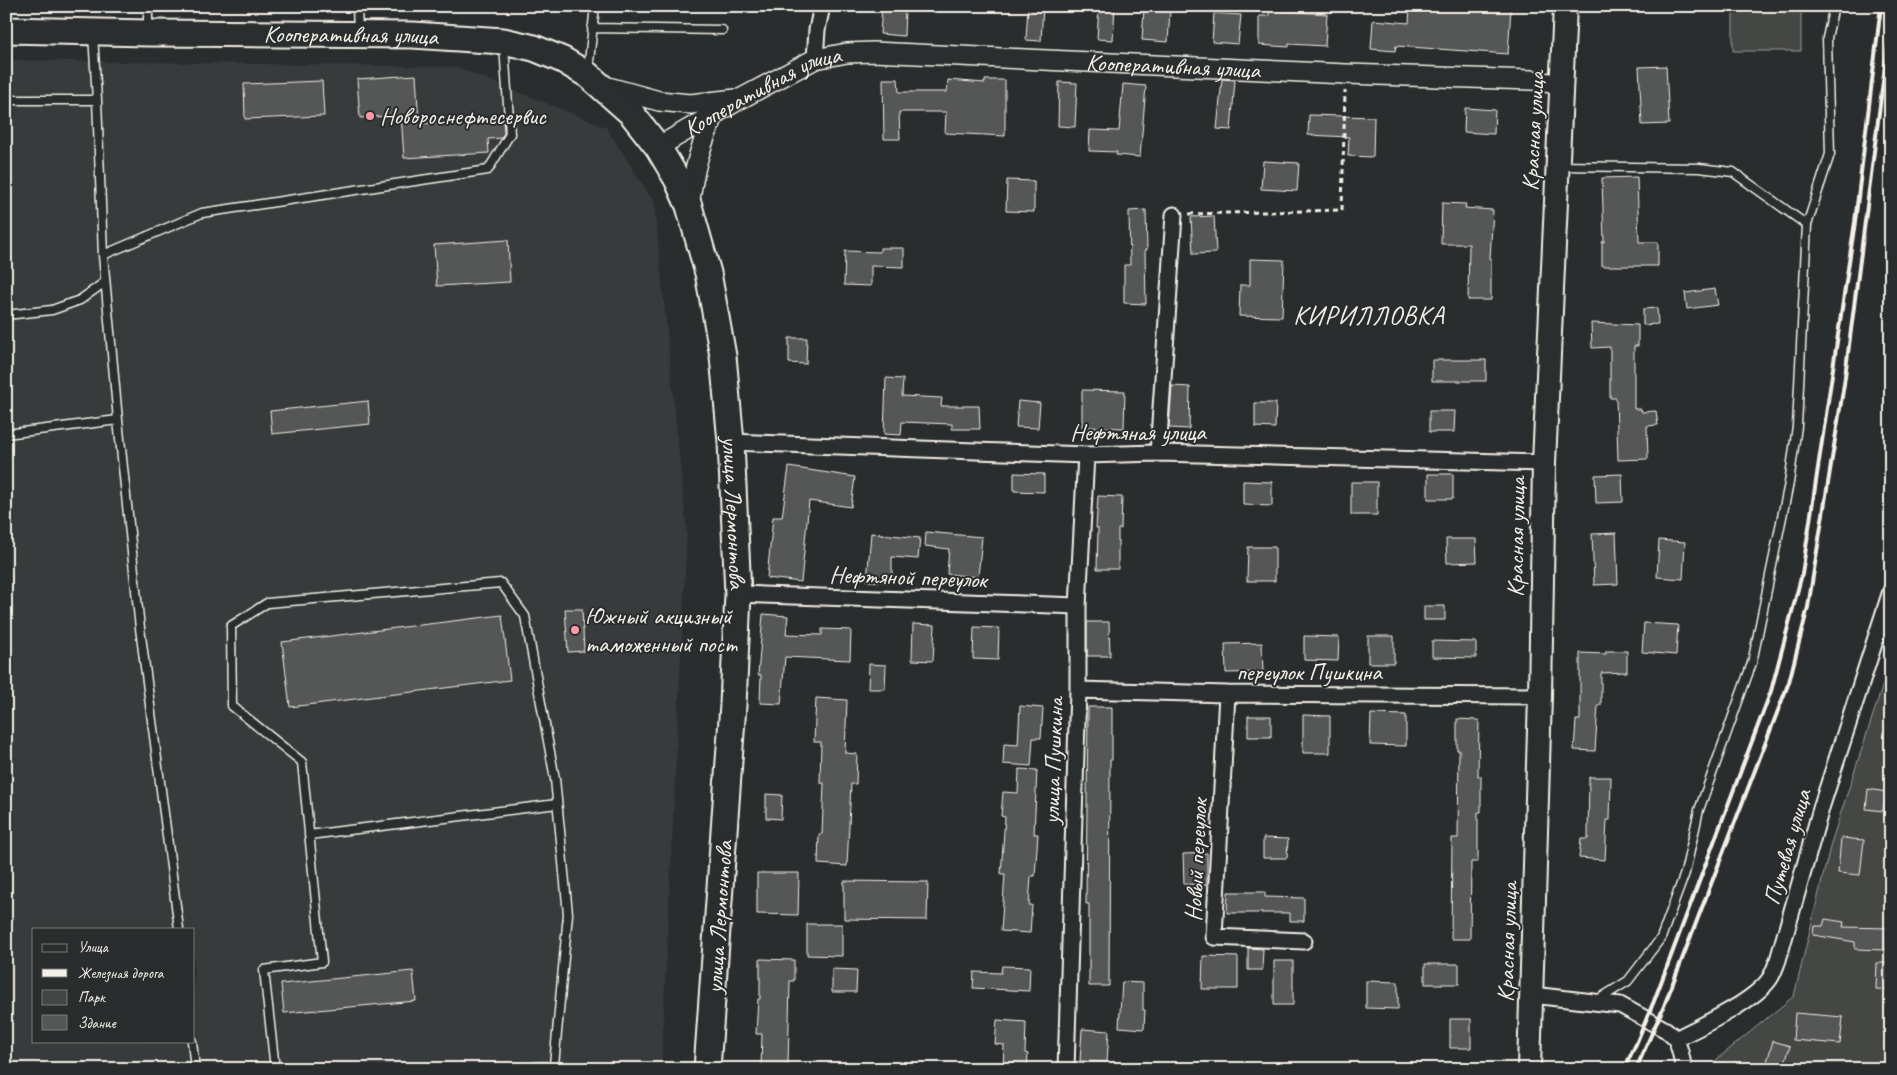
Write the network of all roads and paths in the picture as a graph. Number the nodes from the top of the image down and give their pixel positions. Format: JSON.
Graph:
{"nodes":[{"id":1,"x":148,"y":6,"type":"edge"},
{"id":2,"x":357,"y":6,"type":"edge"},
{"id":3,"x":595,"y":6,"type":"edge"},
{"id":4,"x":822,"y":6,"type":"edge"},
{"id":5,"x":1565,"y":6,"type":"edge"},
{"id":6,"x":1834,"y":6,"type":"edge"},
{"id":7,"x":592,"y":28,"type":"junction"},
{"id":8,"x":6,"y":30,"type":"edge"},
{"id":9,"x":722,"y":30,"type":"dead end"},
{"id":10,"x":93,"y":32,"type":"junction"},
{"id":11,"x":148,"y":33,"type":"junction"},
{"id":12,"x":358,"y":34,"type":"junction"},
{"id":13,"x":503,"y":40,"type":"junction"},
{"id":14,"x":815,"y":59,"type":"junction"},
{"id":15,"x":1346,"y":74,"type":"junction"},
{"id":16,"x":594,"y":80,"type":"junction"},
{"id":17,"x":1562,"y":85,"type":"junction"},
{"id":18,"x":742,"y":98,"type":"junction"},
{"id":19,"x":6,"y":100,"type":"edge"},
{"id":20,"x":97,"y":100,"type":"junction"},
{"id":21,"x":715,"y":114,"type":"junction"},
{"id":22,"x":658,"y":147,"type":"junction"},
{"id":23,"x":1558,"y":166,"type":"junction"},
{"id":24,"x":689,"y":206,"type":"junction"},
{"id":25,"x":1174,"y":215,"type":"joint"},
{"id":26,"x":1807,"y":225,"type":"junction"},
{"id":27,"x":103,"y":255,"type":"junction"},
{"id":28,"x":105,"y":282,"type":"junction"},
{"id":29,"x":6,"y":315,"type":"edge"},
{"id":30,"x":118,"y":420,"type":"junction"},
{"id":31,"x":6,"y":434,"type":"edge"},
{"id":32,"x":731,"y":442,"type":"junction"},
{"id":33,"x":1158,"y":453,"type":"junction"},
{"id":34,"x":1086,"y":455,"type":"junction"},
{"id":35,"x":1544,"y":463,"type":"junction"},
{"id":36,"x":1891,"y":591,"type":"edge"},
{"id":37,"x":738,"y":594,"type":"junction"},
{"id":38,"x":1078,"y":606,"type":"junction"},
{"id":39,"x":1078,"y":690,"type":"junction"},
{"id":40,"x":1227,"y":694,"type":"junction"},
{"id":41,"x":1540,"y":696,"type":"junction"},
{"id":42,"x":557,"y":804,"type":"junction"},
{"id":43,"x":309,"y":835,"type":"junction"},
{"id":44,"x":179,"y":928,"type":"edge"},
{"id":45,"x":1304,"y":940,"type":"dead end"},
{"id":46,"x":1532,"y":996,"type":"junction"},
{"id":47,"x":1596,"y":1001,"type":"junction"},
{"id":48,"x":1676,"y":1039,"type":"junction"},
{"id":49,"x":192,"y":1042,"type":"edge"},
{"id":50,"x":554,"y":1065,"type":"junction"},
{"id":51,"x":195,"y":1069,"type":"edge"},
{"id":52,"x":275,"y":1069,"type":"edge"},
{"id":53,"x":520,"y":1069,"type":"edge"},
{"id":54,"x":566,"y":1069,"type":"edge"},
{"id":55,"x":707,"y":1069,"type":"edge"},
{"id":56,"x":1066,"y":1069,"type":"edge"},
{"id":57,"x":1529,"y":1069,"type":"edge"},
{"id":58,"x":1684,"y":1069,"type":"edge"}],
"edges":[{"from":1,"to":11,"type":"lane"},
{"from":2,"to":12,"type":"lane"},
{"from":3,"to":7,"type":"lane"},
{"from":4,"to":14,"type":"street"},
{"from":5,"to":17,"type":"main road","name":"Красная улица"},
{"from":6,"to":26,"type":"lane"},
{"from":7,"to":9,"type":"lane"},
{"from":7,"to":16,"type":"lane"},
{"from":8,"to":10,"type":"main road","name":"Кооперативная улица"},
{"from":10,"to":11,"type":"main road","name":"Кооперативная улица"},
{"from":10,"to":20,"type":"lane"},
{"from":11,"to":12,"type":"main road","name":"Кооперативная улица"},
{"from":12,"to":13,"type":"main road","name":"Кооперативная улица"},
{"from":13,"to":16,"type":"main road","name":"Кооперативная улица"},
{"from":13,"to":27,"type":"lane"},
{"from":14,"to":15,"type":"street","name":"Кооперативная улица"},
{"from":14,"to":18,"type":"street","name":"Кооперативная улица"},
{"from":15,"to":17,"type":"street","name":"Кооперативная улица"},
{"from":15,"to":25,"type":"path"},
{"from":16,"to":18,"type":"street"},
{"from":16,"to":22,"type":"main road","name":"Кооперативная улица"},
{"from":17,"to":23,"type":"main road","name":"Красная улица"},
{"from":18,"to":21,"type":"street","name":"Кооперативная улица"},
{"from":19,"to":20,"type":"lane"},
{"from":20,"to":27,"type":"lane"},
{"from":21,"to":22,"type":"street","name":"Кооперативная улица"},
{"from":21,"to":24,"type":"street"},
{"from":22,"to":24,"type":"main road","name":"улица Лермонтова"},
{"from":23,"to":26,"type":"lane"},
{"from":23,"to":35,"type":"main road","name":"Красная улица"},
{"from":24,"to":32,"type":"main road","name":"улица Лермонтова"},
{"from":25,"to":33,"type":"street"},
{"from":26,"to":47,"type":"lane"},
{"from":27,"to":28,"type":"lane"},
{"from":28,"to":29,"type":"lane"},
{"from":28,"to":30,"type":"lane"},
{"from":30,"to":31,"type":"lane"},
{"from":30,"to":44,"type":"lane"},
{"from":32,"to":34,"type":"street","name":"Нефтяная улица"},
{"from":32,"to":37,"type":"main road","name":"улица Лермонтова"},
{"from":33,"to":34,"type":"street","name":"Нефтяная улица"},
{"from":33,"to":35,"type":"street","name":"Нефтяная улица"},
{"from":34,"to":38,"type":"street","name":"улица Пушкина"},
{"from":35,"to":41,"type":"main road","name":"Красная улица"},
{"from":36,"to":48,"type":"street","name":"Путевая улица"},
{"from":37,"to":38,"type":"street","name":"Нефтяной переулок"},
{"from":37,"to":55,"type":"main road","name":"улица Лермонтова"},
{"from":38,"to":39,"type":"street","name":"улица Пушкина"},
{"from":39,"to":40,"type":"street","name":"переулок Пушкина"},
{"from":39,"to":56,"type":"street","name":"улица Пушкина"},
{"from":40,"to":41,"type":"street","name":"переулок Пушкина"},
{"from":40,"to":45,"type":"street","name":"Новый переулок"},
{"from":41,"to":46,"type":"main road","name":"Красная улица"},
{"from":42,"to":43,"type":"lane"},
{"from":42,"to":43,"type":"lane"},
{"from":42,"to":50,"type":"lane"},
{"from":43,"to":52,"type":"lane"},
{"from":46,"to":47,"type":"street"},
{"from":46,"to":57,"type":"main road","name":"Красная улица"},
{"from":47,"to":48,"type":"street"},
{"from":48,"to":58,"type":"street"},
{"from":49,"to":51,"type":"lane"},
{"from":50,"to":53,"type":"lane"},
{"from":50,"to":54,"type":"lane"}]}
